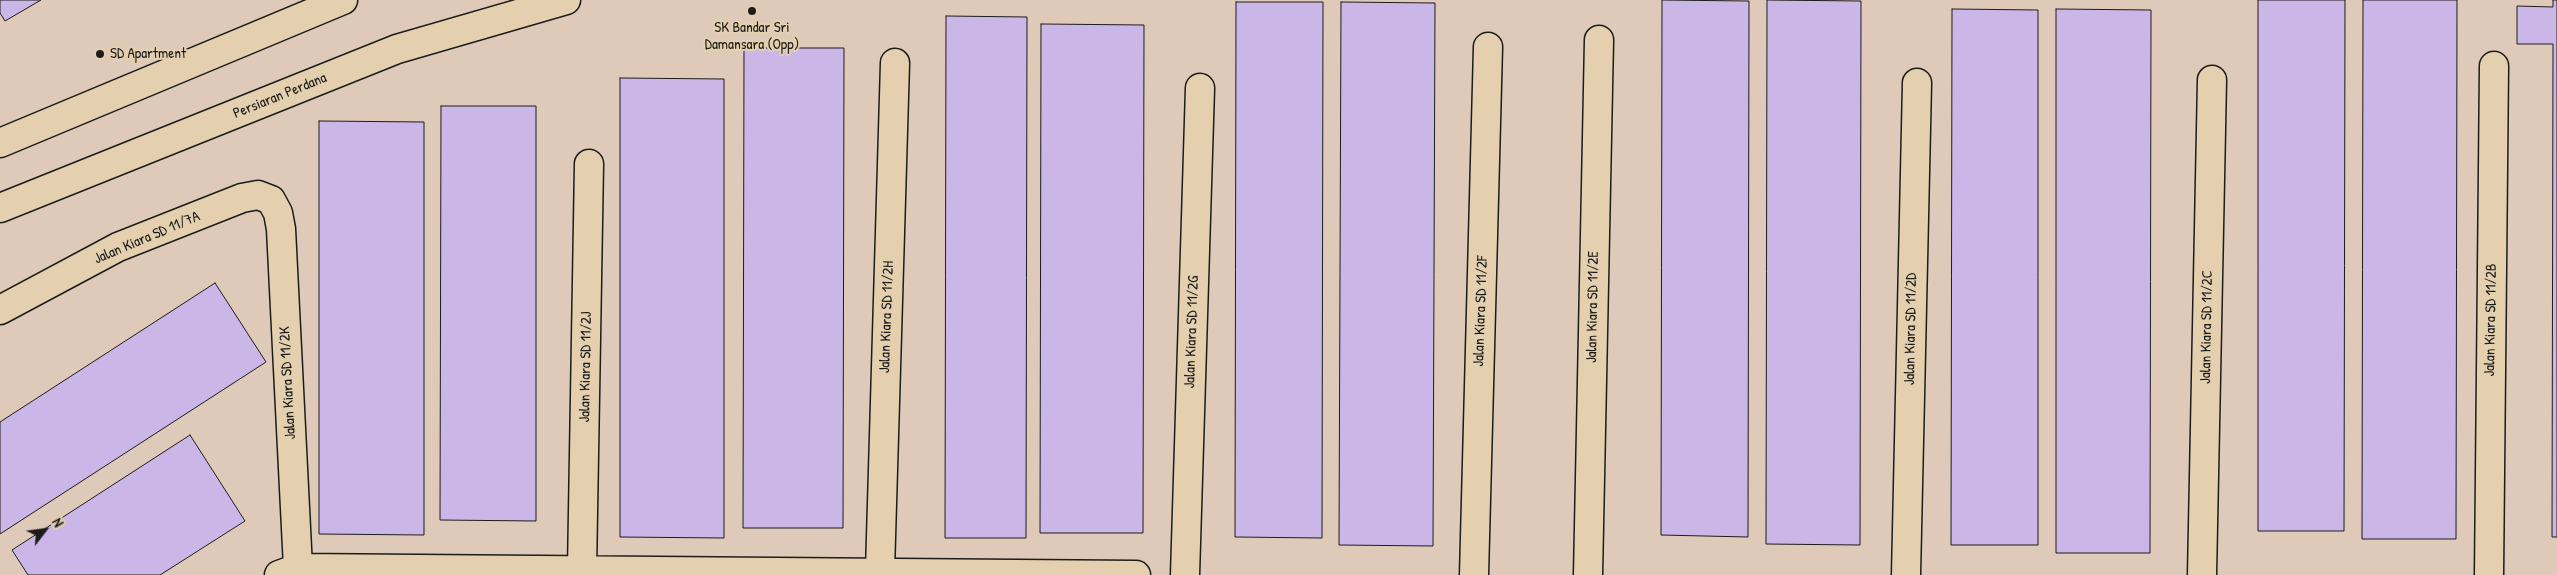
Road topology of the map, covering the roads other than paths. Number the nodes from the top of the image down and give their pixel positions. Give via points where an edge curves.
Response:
1 (343, 0) edge
2 (566, 0) edge
3 (1599, 40) dead end
4 (1488, 47) dead end
5 (895, 63) dead end
6 (2494, 66) dead end
7 (2212, 80) dead end
8 (1917, 84) dead end
9 (1200, 88) dead end
10 (0, 143) edge
11 (589, 164) dead end
12 (271, 200) joint
13 (0, 208) edge
14 (0, 310) edge
15 (582, 570) junction
16 (288, 571) edge
17 (880, 571) junction
18 (1013, 574) edge
19 (1136, 575) edge
20 (1185, 575) edge
21 (1474, 575) edge
22 (1588, 575) edge
23 (1906, 575) edge
24 (2202, 575) edge
25 (2489, 575) edge

1 - 10 street
2 - 13 street, Persiaran Perdana via 397,49
3 - 22 street, Jalan Kiara SD 11/2E
4 - 21 street, Jalan Kiara SD 11/2F
5 - 17 street, Jalan Kiara SD 11/2H
6 - 25 street, Jalan Kiara SD 11/2B
7 - 24 street, Jalan Kiara SD 11/2C
8 - 23 street, Jalan Kiara SD 11/2D
9 - 20 street, Jalan Kiara SD 11/2G
11 - 15 street, Jalan Kiara SD 11/2J
12 - 14 street, Jalan Kiara SD 11/7A via 258,195 242,198 118,247
12 - 16 street, Jalan Kiara SD 11/2K via 278,214 280,229
15 - 16 street
15 - 17 street
17 - 18 street
18 - 19 street

